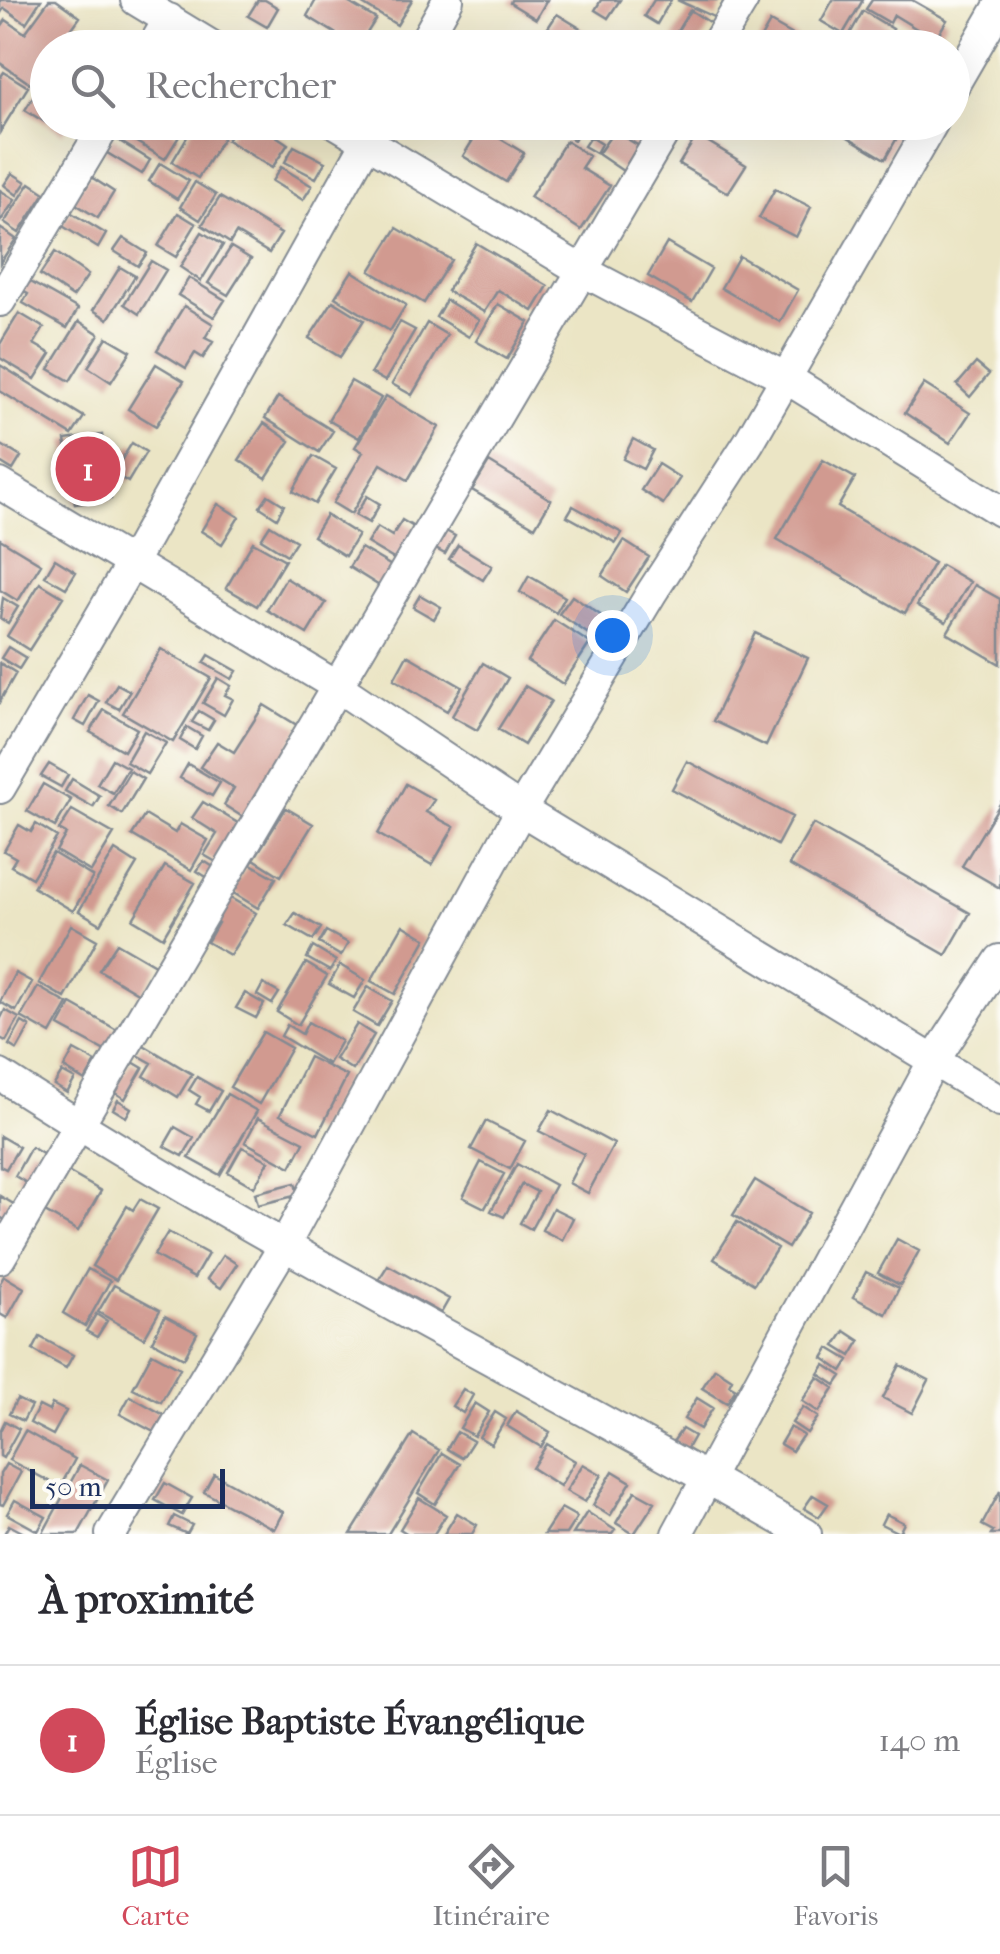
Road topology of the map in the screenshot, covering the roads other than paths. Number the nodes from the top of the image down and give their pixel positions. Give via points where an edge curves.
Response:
1 (136, 0) edge
2 (448, 0) edge
3 (743, 0) edge
4 (1000, 5) edge
5 (169, 19) junction
6 (163, 30) edge
7 (186, 30) edge
8 (431, 30) edge
9 (725, 30) edge
10 (970, 57) edge
11 (96, 140) edge
12 (368, 140) edge
13 (383, 140) edge
14 (659, 140) edge
15 (923, 140) edge
16 (582, 270) junction
17 (0, 301) edge
18 (786, 378) junction
19 (0, 484) edge
20 (1000, 511) edge
21 (131, 564) junction
22 (338, 687) junction
23 (0, 788) edge
24 (521, 810) junction
25 (1000, 960) edge
26 (933, 1062) junction
27 (0, 1075) edge
28 (1000, 1102) edge
29 (79, 1126) junction
30 (284, 1246) junction
31 (0, 1258) edge
32 (709, 1478) junction
33 (111, 1534) edge
34 (676, 1534) edge
35 (806, 1534) edge

1 - 5 street
2 - 8 street
3 - 9 street
4 - 10 street
5 - 6 street
5 - 7 street
11 - 17 street
12 - 21 street
13 - 16 street
14 - 16 street
15 - 18 street
16 - 18 street
16 - 22 street
18 - 20 street
18 - 24 street
19 - 21 street
21 - 22 street
21 - 23 street
22 - 24 street
22 - 29 street
24 - 26 street
24 - 30 street
25 - 26 street
26 - 28 street
26 - 32 street
27 - 29 street
29 - 30 street
29 - 31 street
30 - 32 street
30 - 33 street
32 - 34 street
32 - 35 street

